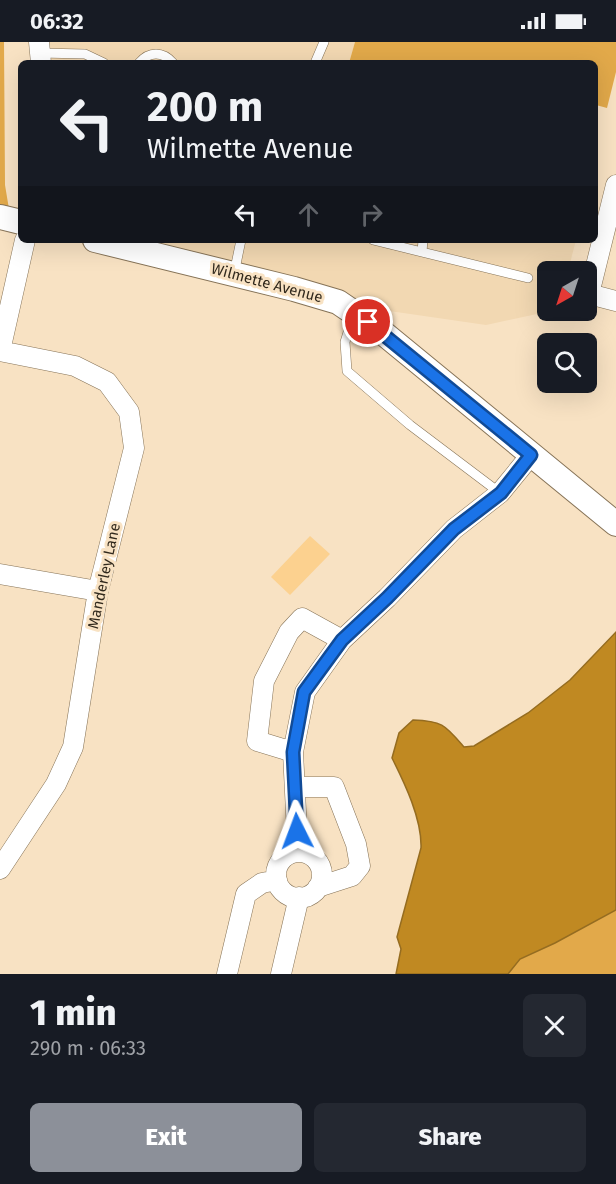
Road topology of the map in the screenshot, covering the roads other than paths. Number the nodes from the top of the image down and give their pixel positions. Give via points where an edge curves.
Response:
1 (324, 42) edge
2 (40, 53) edge
3 (98, 60) edge
4 (142, 60) edge
5 (170, 60) edge
6 (316, 60) edge
7 (616, 185) edge
8 (0, 217) edge
9 (18, 221) edge
10 (24, 243) edge
11 (107, 243) edge
12 (240, 243) edge
13 (385, 243) edge
14 (423, 243) edge
15 (422, 252) junction
16 (234, 274) junction
17 (528, 278) dead end
18 (616, 301) edge
19 (354, 313) junction
20 (0, 351) edge
21 (531, 455) junction
22 (501, 493) junction
23 (613, 515) edge
24 (0, 573) edge
25 (98, 591) junction
26 (342, 640) junction
27 (293, 752) junction
28 (295, 787) junction
29 (298, 852) junction
30 (0, 869) edge
31 (277, 880) junction
32 (318, 887) junction
33 (299, 897) junction
34 (227, 974) edge
35 (281, 974) edge

1 - 6 lane
2 - 3 lane via 86,54
4 - 5 lane via 157,53
7 - 18 street via 589,294
8 - 9 street
10 - 20 street
11 - 16 street, Wilmette Avenue
12 - 16 lane
13 - 15 lane
14 - 15 lane
15 - 17 lane
16 - 19 street, Wilmette Avenue via 338,302
19 - 21 street, Wilmette Avenue
19 - 22 lane via 345,342 347,371 410,425
20 - 25 street, Manderley Lane via 75,366 107,382 129,412 134,448
21 - 22 street
21 - 23 street, Wilmette Avenue
22 - 26 street via 454,529
24 - 25 street
25 - 30 street, Manderley Lane via 73,747 56,784
26 - 27 street via 304,692
26 - 27 street via 302,618 289,632 264,681 257,741
27 - 28 street
28 - 29 street
28 - 32 street via 334,787 356,844 360,866 352,876
29 - 31 street via 282,860
29 - 32 street via 310,855 320,866
31 - 33 street via 285,893
31 - 34 street via 262,883 246,894
32 - 33 street
33 - 35 street

